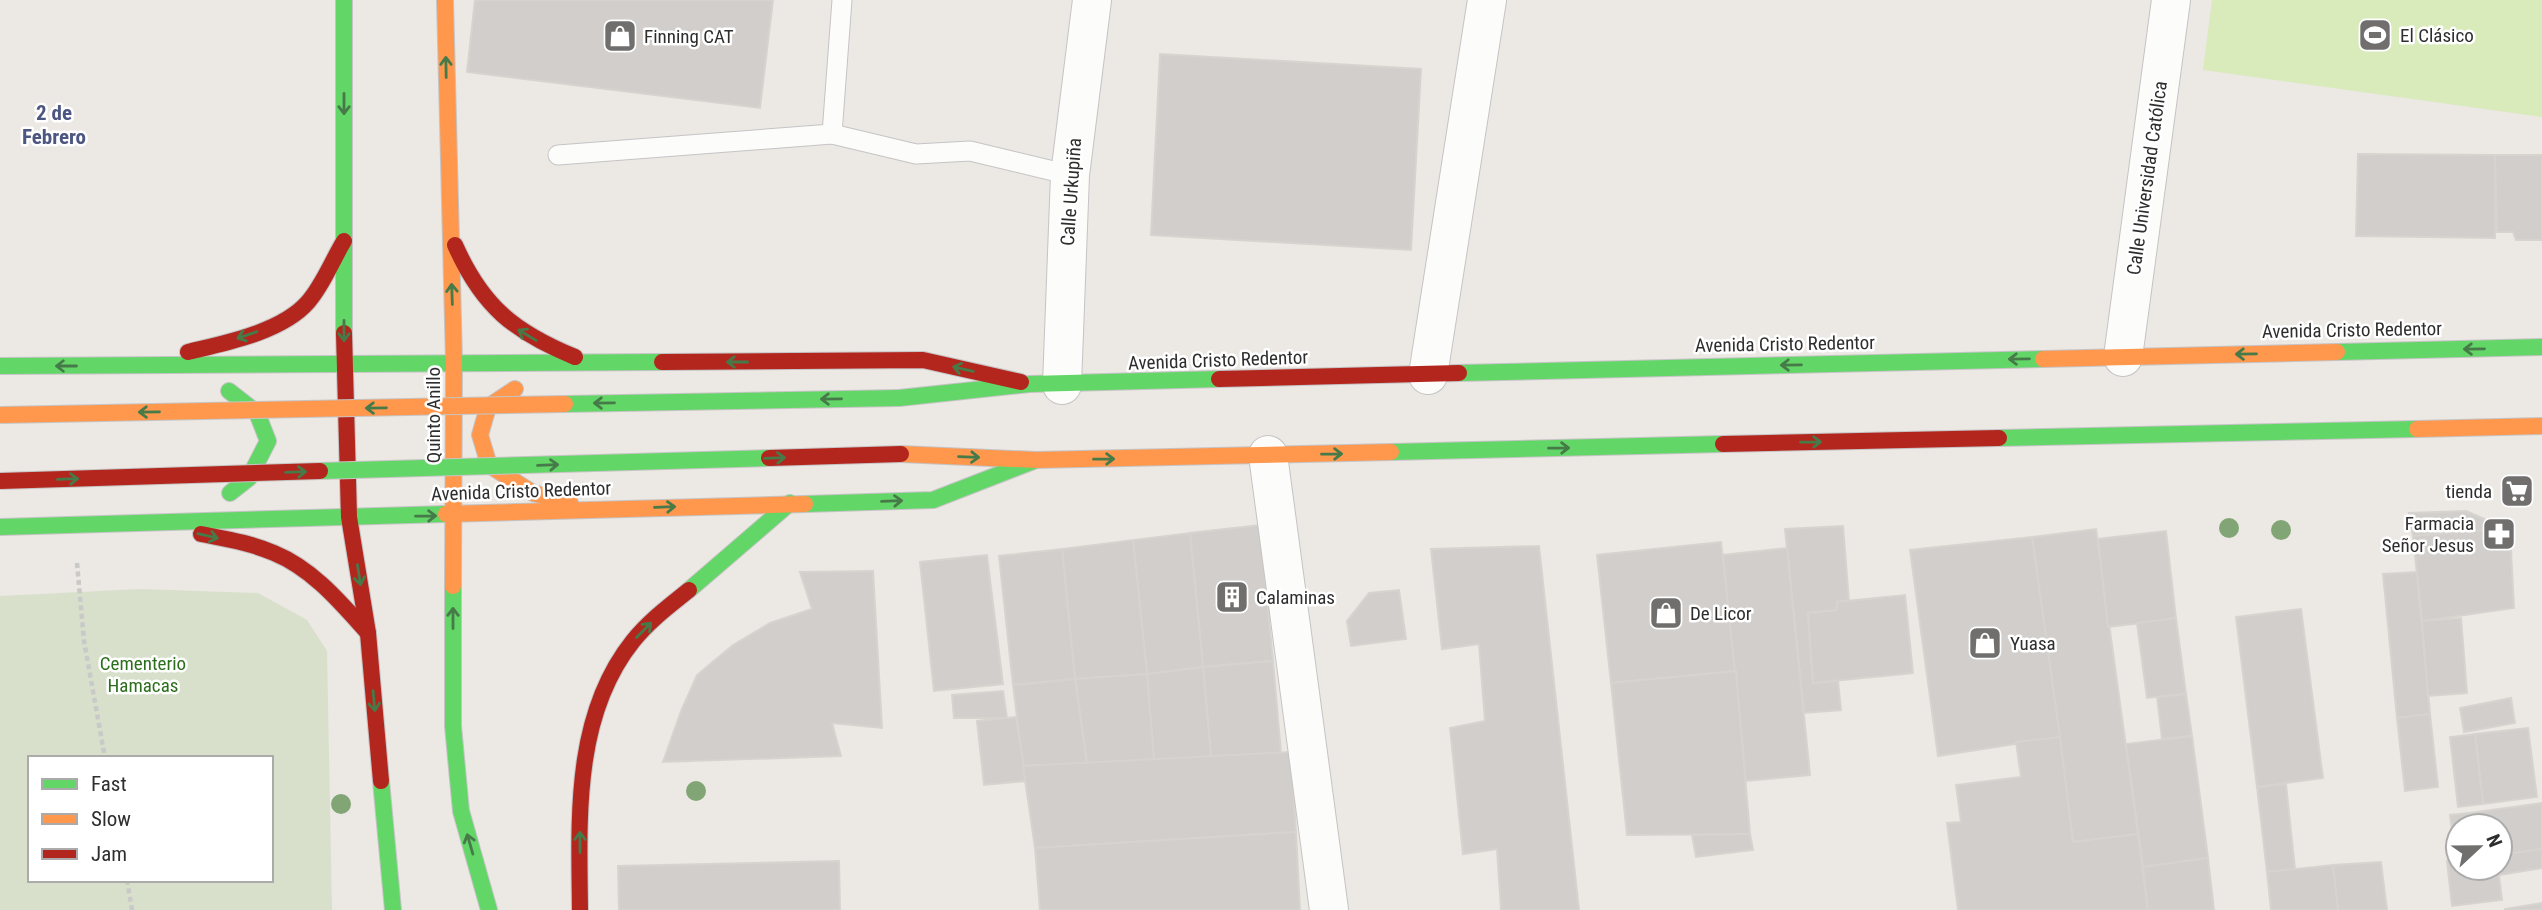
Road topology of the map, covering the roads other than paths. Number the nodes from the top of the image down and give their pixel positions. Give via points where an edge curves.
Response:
1 (344, 0) edge
2 (445, 0) edge
3 (842, 0) edge
4 (1092, 0) edge
5 (1487, 0) edge
6 (2171, 0) edge
7 (832, 134) junction
8 (558, 156) dead end
9 (1070, 174) junction
10 (450, 232) junction
11 (345, 240) junction
12 (2542, 347) edge
13 (2123, 356) junction
14 (454, 362) junction
15 (590, 363) junction
16 (344, 364) junction
17 (132, 365) junction
18 (0, 366) edge
19 (1428, 374) junction
20 (1046, 385) junction
21 (0, 415) edge
22 (2542, 430) edge
23 (1268, 455) junction
24 (1036, 460) junction
25 (0, 481) edge
26 (790, 503) junction
27 (596, 510) junction
28 (453, 515) junction
29 (349, 517) junction
30 (141, 521) junction
31 (0, 527) edge
32 (368, 633) junction
33 (393, 910) edge
34 (489, 910) edge
35 (580, 910) edge
36 (1329, 910) edge

1 -> 11 main road
10 -> 2 main road, Quinto Anillo
3 - 7 lane
4 - 9 street, Calle Urkupiña
5 - 19 street
6 - 13 street, Calle Universidad Católica
7 - 8 lane
7 - 9 lane via 916,154 970,151
9 - 20 street, Calle Urkupiña
14 -> 10 main road, Quinto Anillo
15 -> 10 main road via 522,333 487,304 466,273
11 -> 16 main road
11 -> 17 main road via 306,304 289,317 213,346
12 -> 13 main road, Avenida Cristo Redentor
13 -> 19 main road, Avenida Cristo Redentor
14 - 15 main road, Avenida Cristo Redentor
14 - 16 main road, Avenida Cristo Redentor
14 - 28 main road, Quinto Anillo
20 -> 15 main road, Avenida Cristo Redentor via 923,360
15 - 27 main road via 533,379 488,407 480,435 489,465 533,493
16 - 17 main road, Avenida Cristo Redentor
16 - 29 main road
17 -> 18 main road, Avenida Cristo Redentor
17 - 30 main road via 232,393 257,413 268,441 260,465 237,490
19 - 20 main road, Avenida Cristo Redentor
20 -> 21 main road, Avenida Cristo Redentor, bridge via 899,398
23 -> 22 main road, Avenida Cristo Redentor
24 -> 23 main road, Avenida Cristo Redentor
23 - 36 street
25 -> 24 main road, Avenida Cristo Redentor, bridge via 901,454
26 -> 24 main road, Avenida Cristo Redentor via 933,500
27 -> 26 main road, Avenida Cristo Redentor
35 -> 26 main road via 579,834 587,747 606,683 631,643 660,614
27 - 28 main road, Avenida Cristo Redentor
29 -> 28 main road, Avenida Cristo Redentor
34 -> 28 main road, Quinto Anillo via 461,811 453,726
29 - 30 main road, Avenida Cristo Redentor
29 -> 32 main road
30 - 31 main road, Avenida Cristo Redentor
30 -> 32 main road via 251,546 295,562
32 -> 33 main road

